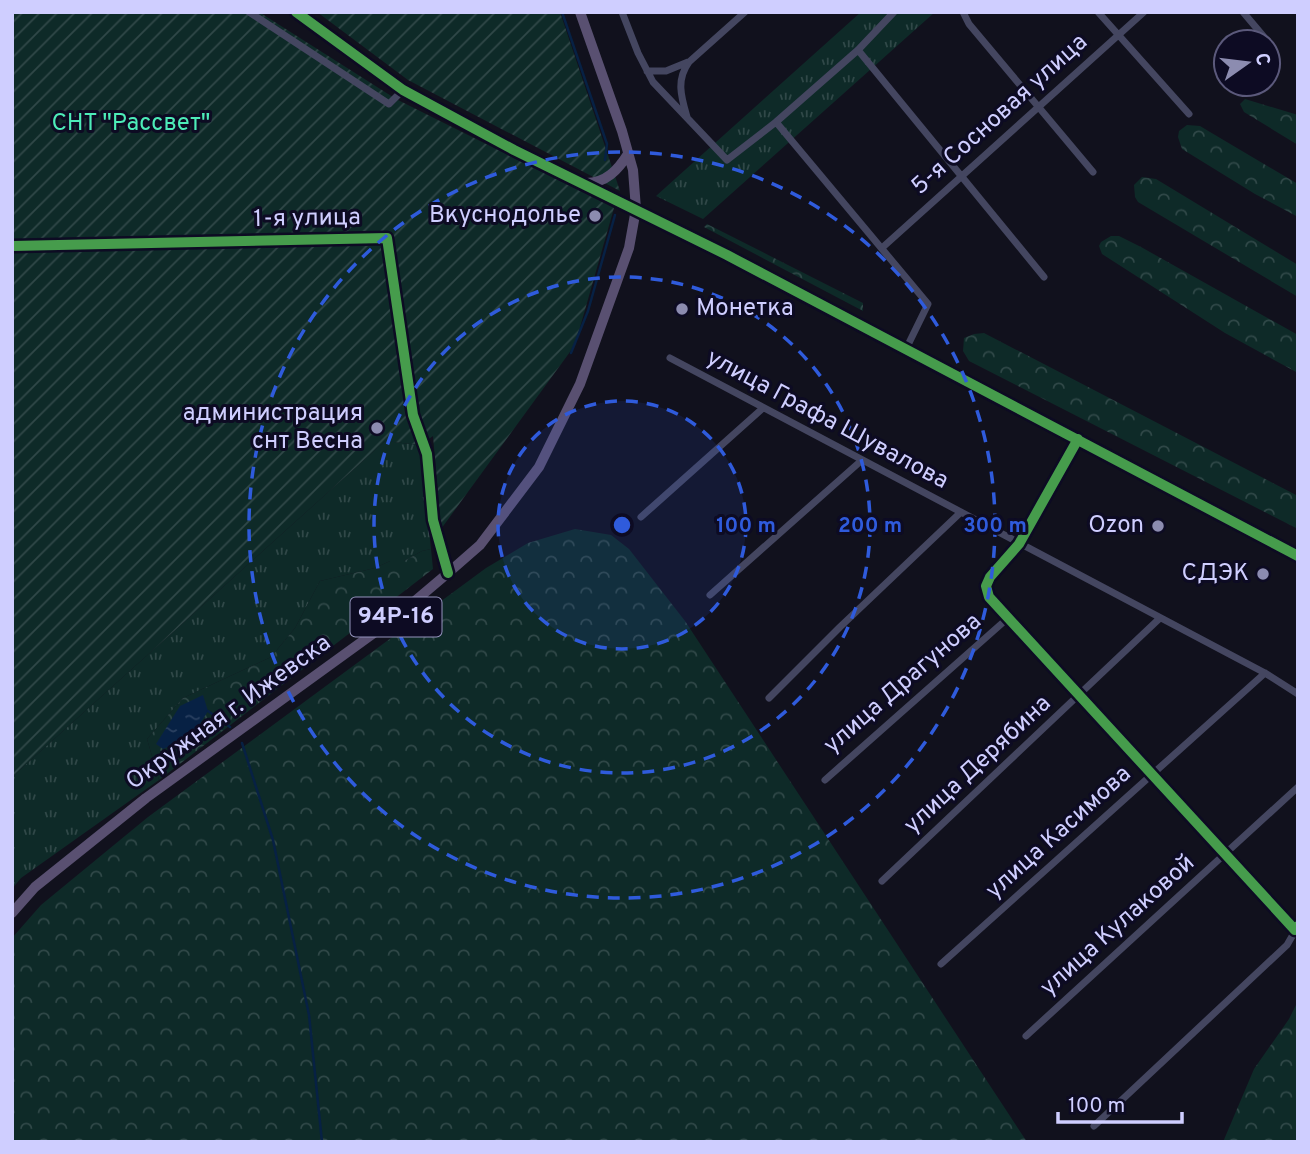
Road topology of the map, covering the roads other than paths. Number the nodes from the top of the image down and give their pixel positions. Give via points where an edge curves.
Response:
1 (249, 12) edge
2 (296, 12) edge
3 (580, 12) edge
4 (622, 12) edge
5 (745, 12) edge
6 (894, 12) edge
7 (963, 12) edge
8 (1098, 12) edge
9 (1144, 12) edge
10 (1243, 12) edge
11 (1256, 28) edge
12 (1117, 36) junction
13 (858, 50) junction
14 (689, 62) junction
15 (647, 71) junction
16 (403, 90) junction
17 (1040, 106) junction
18 (1189, 114) dead end
19 (688, 120) junction
20 (776, 122) junction
21 (628, 154) junction
22 (1093, 172) dead end
23 (961, 177) junction
24 (586, 183) junction
25 (636, 209) junction
26 (12, 246) edge
27 (883, 247) junction
28 (1044, 277) dead end
29 (905, 349) junction
30 (670, 358) dead end
31 (763, 408) junction
32 (1078, 439) junction
33 (862, 460) junction
34 (960, 513) junction
35 (641, 517) dead end
36 (1019, 544) junction
37 (1298, 555) edge
38 (448, 573) junction
39 (710, 595) dead end
40 (1008, 618) junction
41 (1160, 618) junction
42 (1265, 673) junction
43 (1298, 694) edge
44 (1079, 696) junction
45 (769, 698) dead end
46 (1152, 776) junction
47 (825, 780) dead end
48 (1298, 787) edge
49 (1224, 855) junction
50 (882, 881) dead end
51 (12, 913) edge
52 (1297, 928) edge
53 (940, 964) dead end
54 (1026, 1037) dead end
55 (1094, 1126) dead end

1 - 16 street via 389,104
2 - 16 street
3 - 21 main road, Окружная г. Ижевска / 94Р-16
4 - 15 street
5 - 14 street
6 - 13 street
7 - 17 street
8 - 12 street
9 - 12 street, 5-я Сосновая улица
10 - 11 street
12 - 17 street, 5-я Сосновая улица
12 - 18 street
13 - 20 street
13 - 23 street
14 - 15 street via 666,71
14 - 19 street via 680,80
15 - 19 street
16 - 24 street
17 - 22 street
17 - 23 street, 5-я Сосновая улица
19 - 20 street via 726,160
20 - 27 street
21 - 24 main road via 608,177
21 - 25 main road, Окружная г. Ижевска / 94Р-16
23 - 27 street, 5-я Сосновая улица
23 - 28 street
24 - 25 street
25 - 29 street
25 - 38 main road, Окружная г. Ижевска / 94Р-16 via 629,248 580,384 539,467 480,545
26 - 38 street, 1-я улица via 387,239 413,415 428,454 433,520
27 - 29 street via 928,304
29 - 32 street
30 - 31 street, улица Графа Шувалова
31 - 33 street, улица Графа Шувалова
31 - 35 street
32 - 36 street
32 - 37 street
33 - 34 street, улица Графа Шувалова
33 - 39 street
34 - 36 street, улица Графа Шувалова
34 - 45 street
36 - 40 street via 986,586 989,597
36 - 41 street, улица Графа Шувалова
38 - 51 main road, Окружная г. Ижевска / 94Р-16 via 396,617 146,798 35,887
40 - 44 street
40 - 47 street, улица Драгунова
41 - 42 street, улица Графа Шувалова
41 - 44 street, улица Дерябина
42 - 43 street, улица Графа Шувалова
42 - 46 street, улица Касимова
44 - 46 street
44 - 50 street, улица Дерябина
46 - 49 street
46 - 53 street, улица Касимова
48 - 49 street, улица Кулаковой
49 - 52 street
49 - 54 street, улица Кулаковой
52 - 55 street via 1287,945

